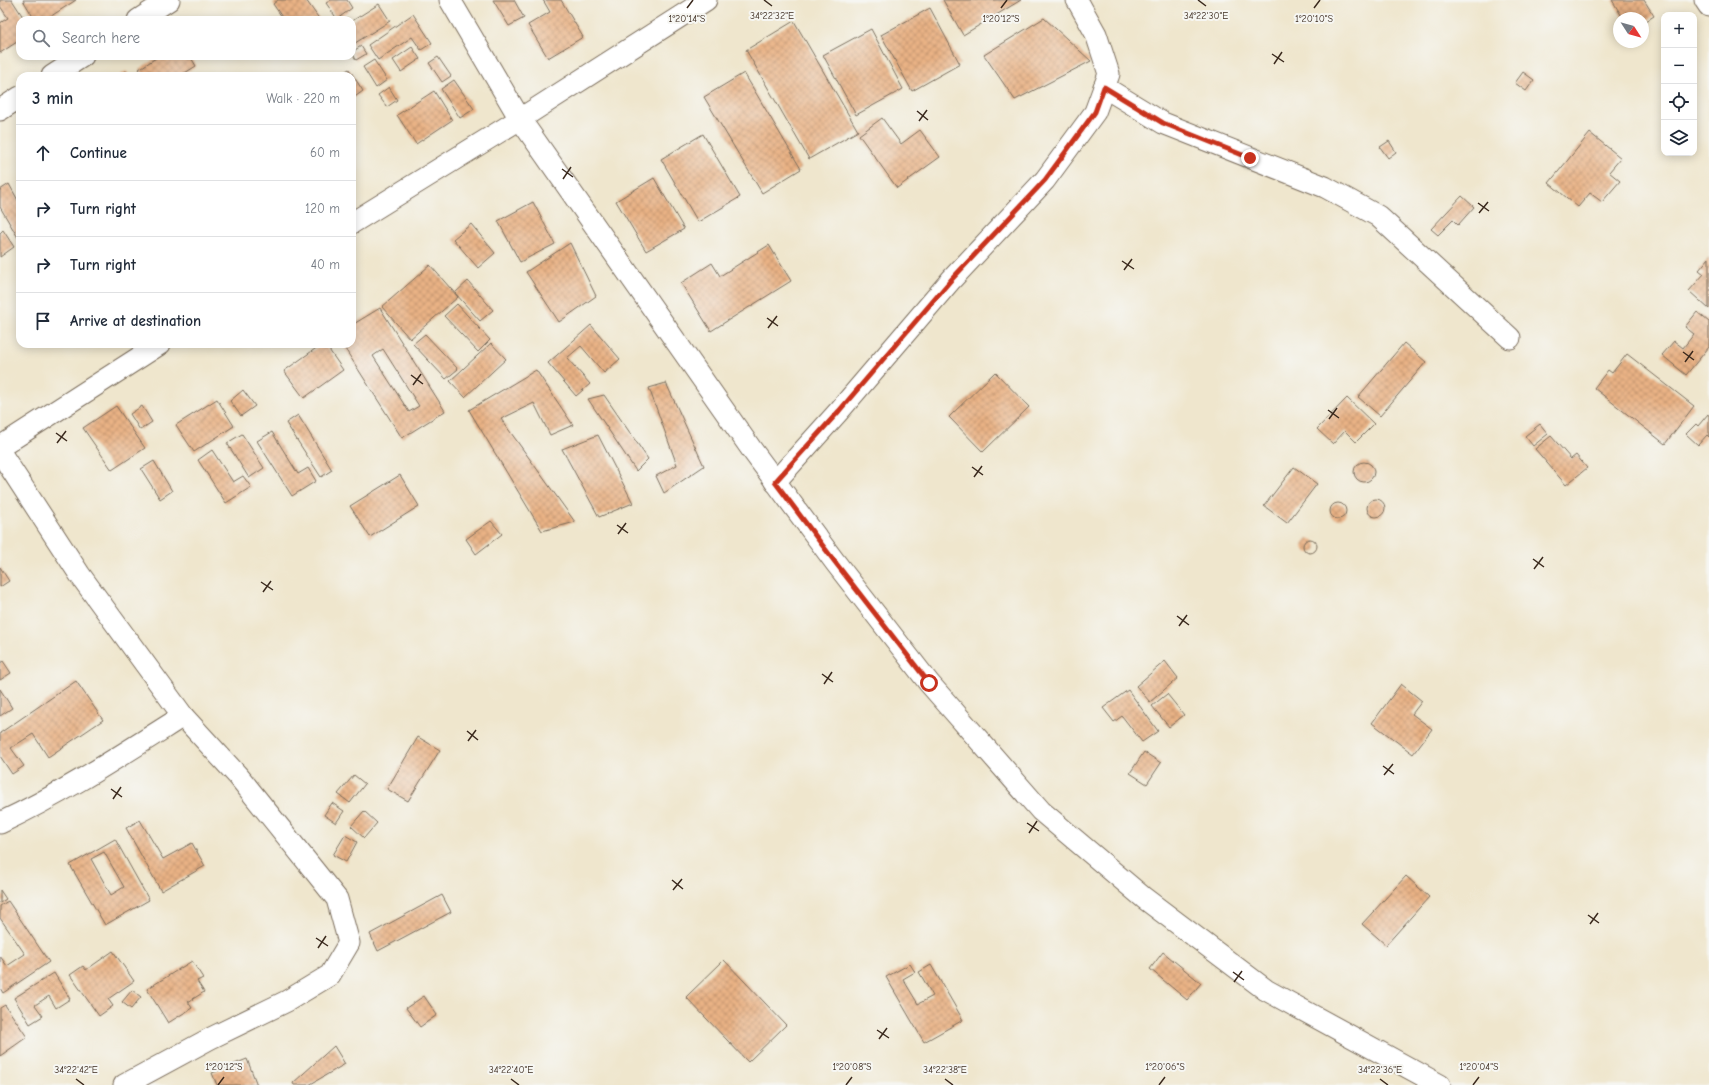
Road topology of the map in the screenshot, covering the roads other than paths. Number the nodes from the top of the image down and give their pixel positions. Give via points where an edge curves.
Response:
1 (169, 0) edge
2 (450, 0) edge
3 (706, 0) edge
4 (1077, 0) edge
5 (1705, 0) edge
6 (1709, 6) edge
7 (144, 16) edge
8 (77, 60) edge
9 (58, 72) edge
10 (1104, 87) junction
11 (16, 100) edge
12 (0, 110) edge
13 (520, 119) junction
14 (356, 221) edge
15 (1510, 338) dead end
16 (154, 348) edge
17 (0, 447) edge
18 (0, 452) edge
19 (775, 482) junction
20 (183, 716) junction
21 (0, 823) edge
22 (124, 1085) edge
23 (1440, 1085) edge

1 - 7 street
2 - 13 street
3 - 13 street
4 - 10 street via 1096,34 1109,74
5 - 6 street
8 - 9 street
10 - 15 street via 1163,123 1325,187 1378,216
10 - 19 street via 1095,112 1045,180 951,280
11 - 12 street
13 - 14 street
13 - 19 street
16 - 17 street
18 - 20 street via 80,575
19 - 23 street via 929,683 1041,811 1144,898 1266,990
20 - 21 street via 97,771 36,806
20 - 22 street via 239,778 337,899 349,943 330,975 287,1002 211,1038

